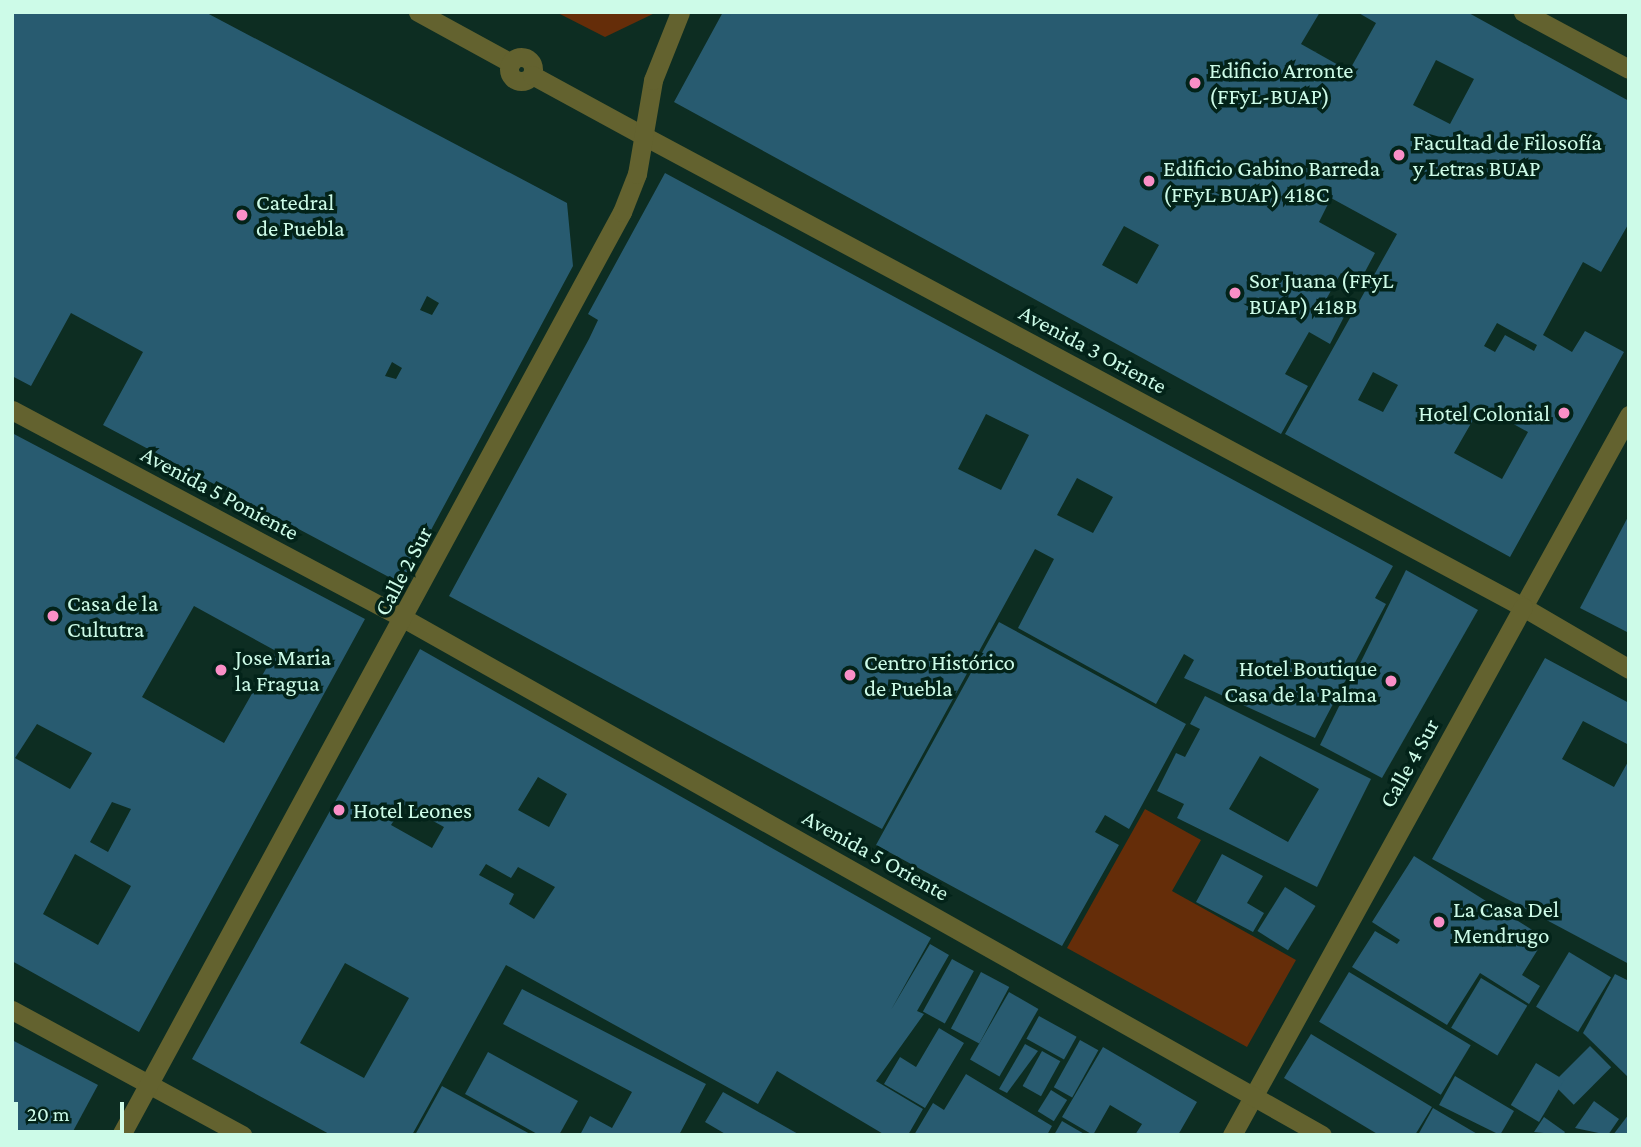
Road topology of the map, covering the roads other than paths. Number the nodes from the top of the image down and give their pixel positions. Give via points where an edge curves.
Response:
1 (418, 12) edge
2 (680, 12) edge
3 (1523, 12) edge
4 (1629, 69) edge
5 (644, 136) junction
6 (12, 410) edge
7 (1629, 415) edge
8 (1523, 607) junction
9 (405, 620) junction
10 (1629, 669) edge
11 (12, 1010) edge
12 (149, 1084) junction
13 (1254, 1095) junction
14 (121, 1135) edge
15 (242, 1135) edge
16 (1232, 1135) edge
17 (1322, 1135) edge

1 - 5 street, Avenida 3 Oriente via 511,63 528,60 532,75
2 - 5 street, Calle 2 Sur via 653,80
3 - 4 street
5 - 8 street, Avenida 3 Oriente
5 - 9 street, Calle 2 Sur via 622,212
6 - 9 street, Avenida 5 Poniente
7 - 8 street, Calle 4 Sur
8 - 10 street, Avenida 3 Oriente
8 - 13 street, Calle 4 Sur
9 - 12 street, Calle 2 Sur
9 - 13 street, Avenida 5 Oriente
11 - 12 street
12 - 14 street, Calle 2 Sur
12 - 15 street
13 - 16 street, Calle 4 Sur
13 - 17 street, Avenida 5 Oriente

